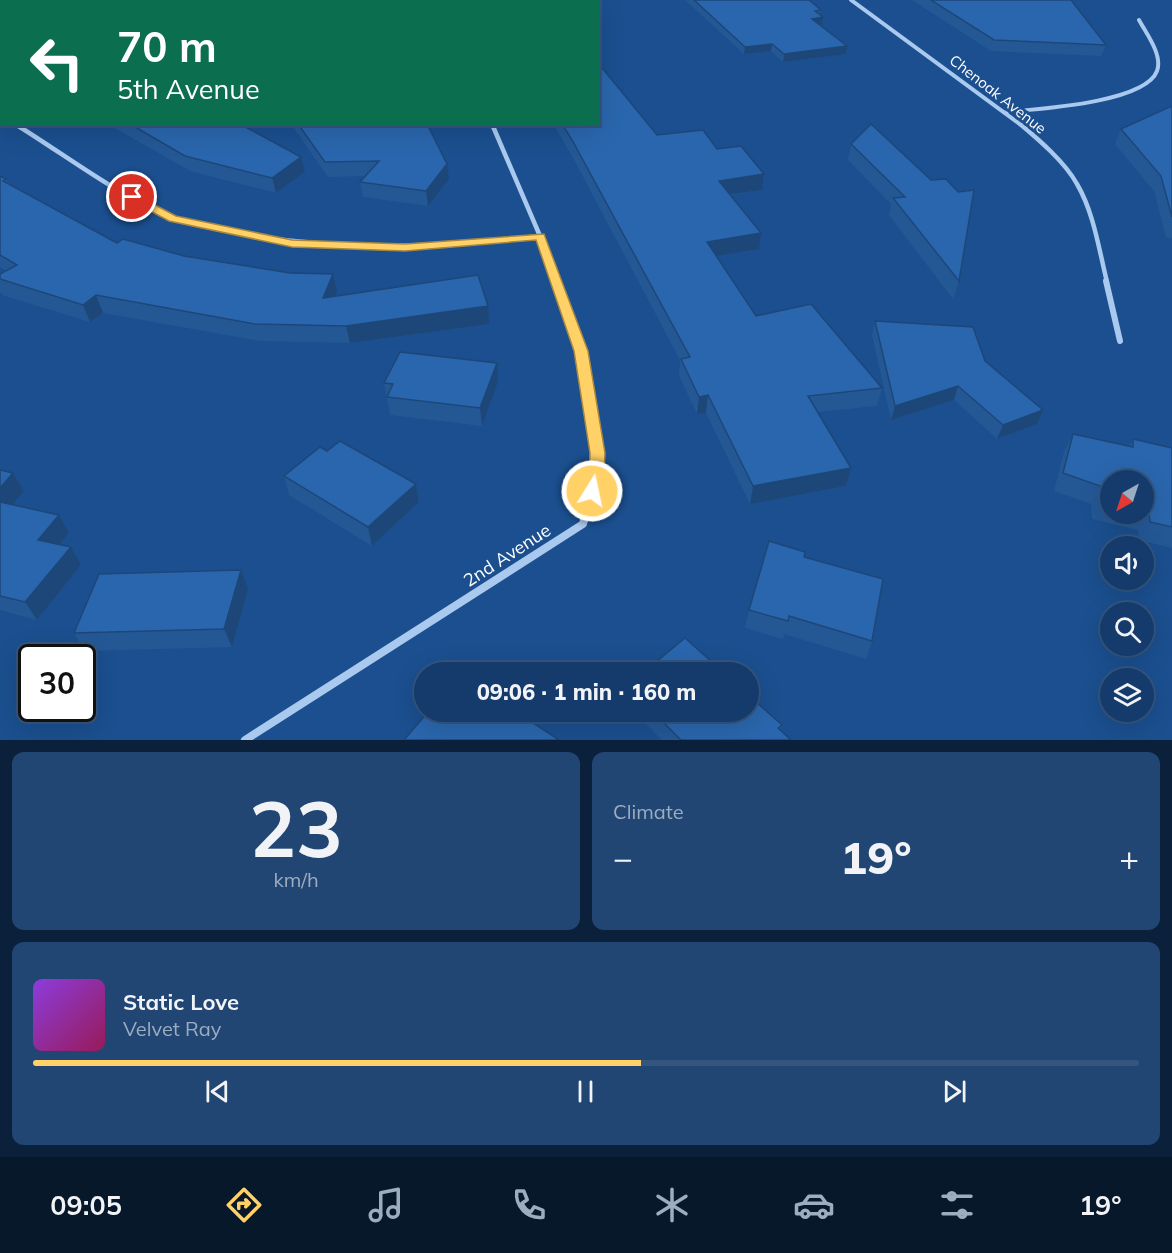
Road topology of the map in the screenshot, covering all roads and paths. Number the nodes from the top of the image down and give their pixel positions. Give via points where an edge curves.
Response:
1 (851, 0) edge
2 (1139, 20) dead end
3 (1006, 112) junction
4 (18, 126) edge
5 (493, 126) edge
6 (540, 236) junction
7 (1120, 341) dead end
8 (244, 740) edge

1 - 3 street, Chenoak Avenue
2 - 3 street via 1157,57 1152,80 1136,91 1110,98
3 - 7 street, Chenoak Avenue via 1042,143 1077,183 1093,223
4 - 6 street via 112,186 173,218 252,237 292,243 405,247
5 - 6 street, 2nd Avenue
6 - 8 street, 2nd Avenue via 581,351 597,453 596,474 583,524

